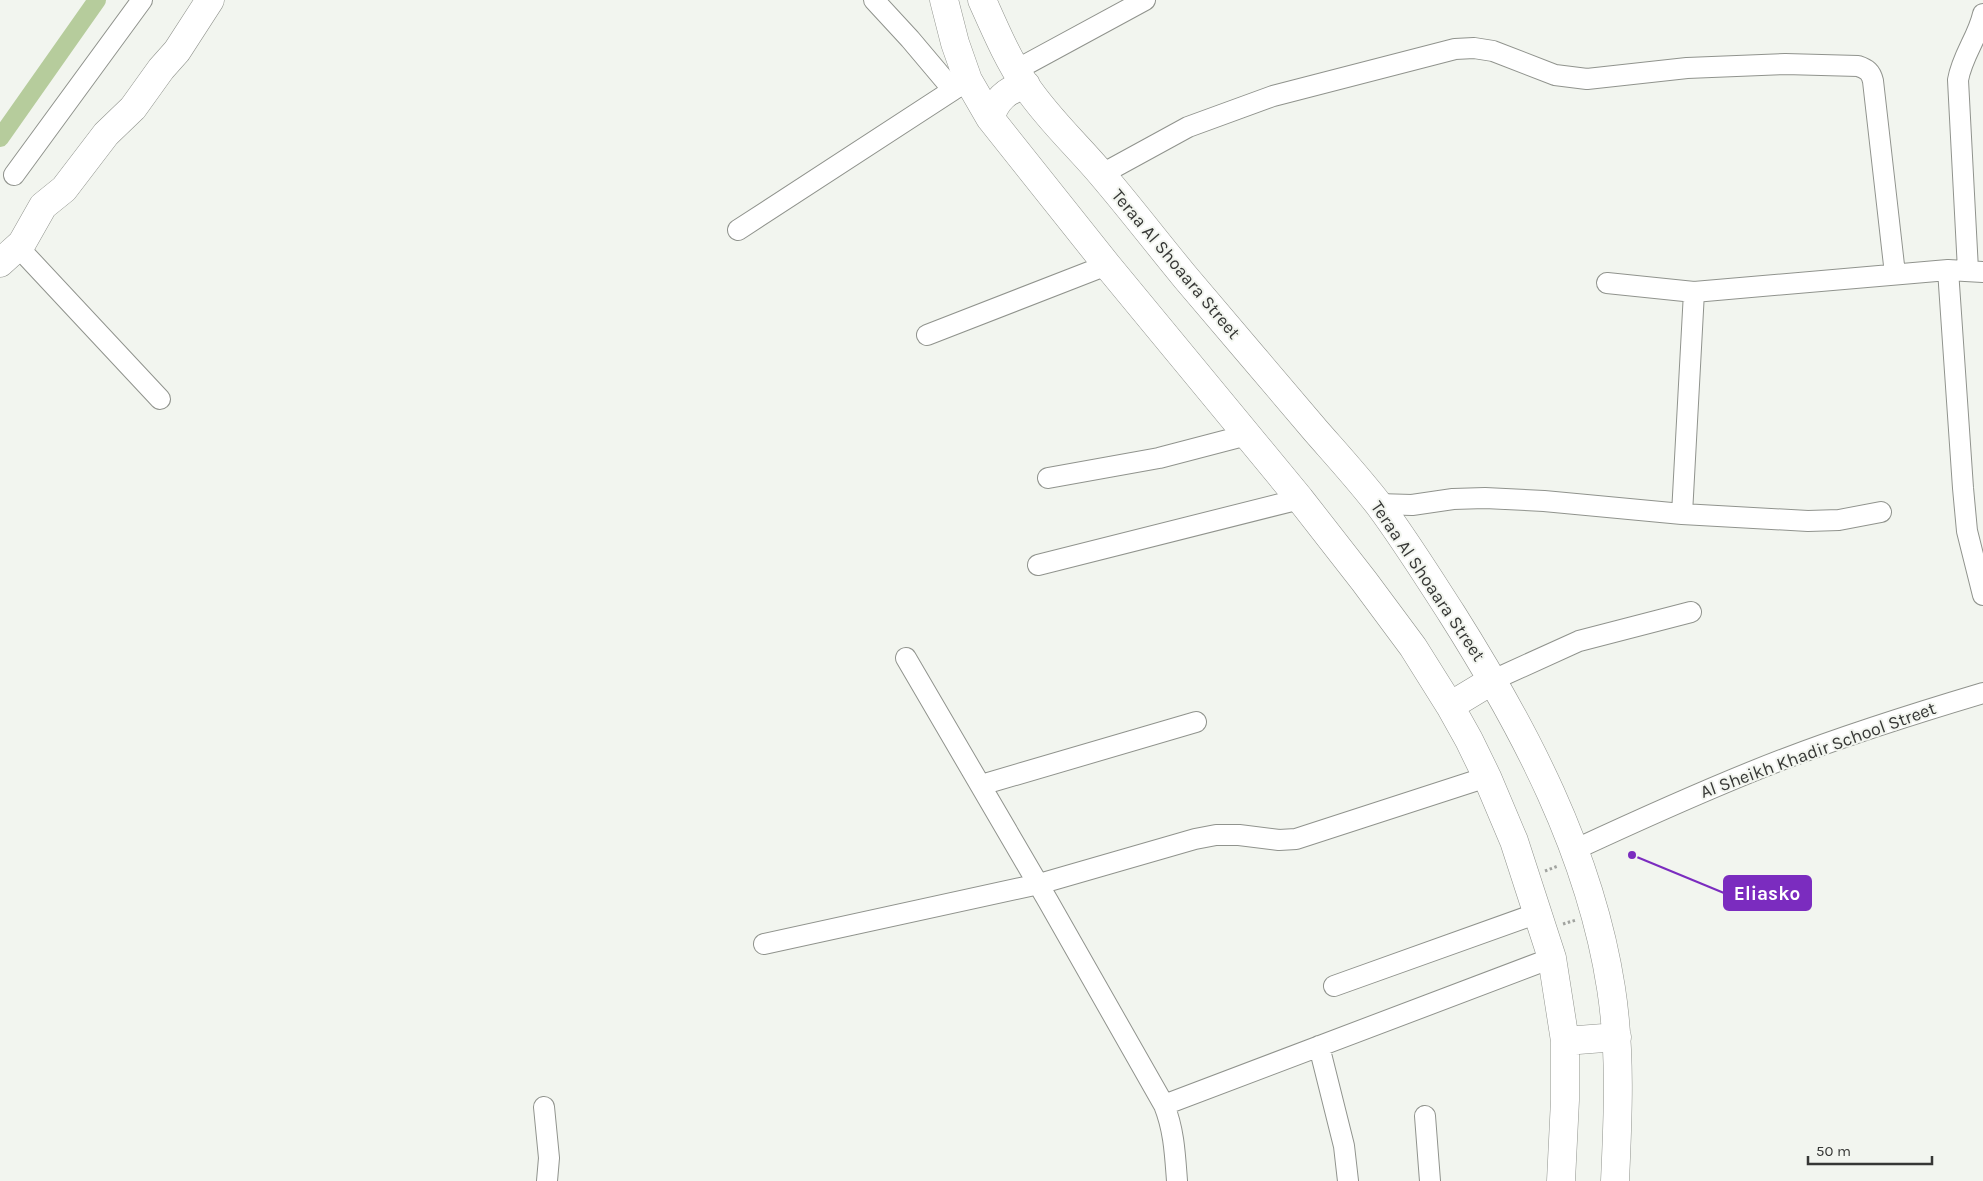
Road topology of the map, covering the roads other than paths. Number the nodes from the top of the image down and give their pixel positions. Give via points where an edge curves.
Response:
1 (142, 0) edge
2 (210, 0) edge
3 (874, 0) edge
4 (944, 0) edge
5 (982, 0) edge
6 (1145, 0) edge
7 (1983, 14) edge
8 (996, 29) junction
9 (955, 43) junction
10 (1021, 77) junction
11 (961, 85) junction
12 (990, 118) junction
13 (1102, 174) junction
14 (14, 175) dead end
15 (738, 230) dead end
16 (9, 255) edge
17 (1107, 265) junction
18 (1948, 270) junction
19 (1976, 271) edge
20 (1895, 274) junction
21 (1607, 283) dead end
22 (1694, 292) junction
23 (927, 335) dead end
24 (160, 399) dead end
25 (1247, 435) junction
26 (1048, 478) dead end
27 (1300, 499) junction
28 (1378, 504) junction
29 (1881, 512) dead end
30 (1682, 514) junction
31 (1038, 565) dead end
32 (1983, 595) edge
33 (1690, 612) dead end
34 (906, 658) dead end
35 (1493, 680) junction
36 (1983, 693) edge
37 (1450, 706) junction
38 (1196, 722) dead end
39 (1487, 777) junction
40 (981, 785) junction
41 (1576, 854) junction
42 (1038, 884) junction
43 (1541, 922) junction
44 (764, 944) dead end
45 (1552, 958) junction
46 (1334, 986) dead end
47 (1617, 1036) junction
48 (1565, 1041) junction
49 (1319, 1046) junction
50 (1164, 1105) junction
51 (544, 1107) dead end
52 (1425, 1116) dead end
53 (547, 1181) edge
54 (1176, 1181) edge
55 (1348, 1181) edge
56 (1430, 1181) edge
57 (1561, 1181) edge
58 (1615, 1181) edge

1 - 14 street
2 - 16 main road via 177,51 133,108 106,134 64,189 43,206
3 - 11 street via 910,39
4 - 9 main road
5 - 8 main road, Teraa Al Shoaara Street
6 - 10 street
7 - 19 street via 1958,80
8 - 9 main road via 981,42
8 - 10 main road, Teraa Al Shoaara Street
9 - 11 main road
10 - 12 main road via 1017,87 997,102
10 - 13 main road, Teraa Al Shoaara Street via 1049,115
11 - 12 main road
11 - 15 street
12 - 17 main road
13 - 20 street via 1188,127 1265,99 1455,48 1493,51 1555,75 1587,79 1687,68 1785,64 1858,66 1867,69 1873,81
13 - 28 main road, Teraa Al Shoaara Street
16 - 24 street
17 - 23 street
17 - 25 main road
18 - 19 street
18 - 20 street
18 - 32 street via 1964,496 1968,531
20 - 22 street
21 - 22 street
22 - 30 street
25 - 26 street via 1159,458
25 - 27 main road
27 - 31 street
27 - 37 main road via 1407,640
28 - 30 street via 1412,505 1453,498 1484,498
28 - 35 main road, Teraa Al Shoaara Street
29 - 30 street via 1839,520 1808,521
33 - 35 street via 1579,641
34 - 40 street
35 - 37 main road
35 - 41 main road, Teraa Al Shoaara Street via 1534,758
36 - 41 street, Al Sheikh Khadir School Street via 1786,758 1704,791
37 - 39 main road
38 - 40 street
39 - 42 street via 1296,839 1239,834 1216,836
39 - 43 main road
40 - 42 street
41 - 47 main road, Teraa Al Shoaara Street via 1595,914 1611,986
42 - 44 street
42 - 50 street
43 - 45 main road
43 - 46 street
45 - 48 main road
45 - 49 street
47 - 48 main road
47 - 58 main road, Teraa Al Shoaara Street via 1619,1101
48 - 57 main road
49 - 50 street
49 - 55 street via 1344,1146
50 - 54 street via 1174,1139
51 - 53 street via 549,1158
52 - 56 street

